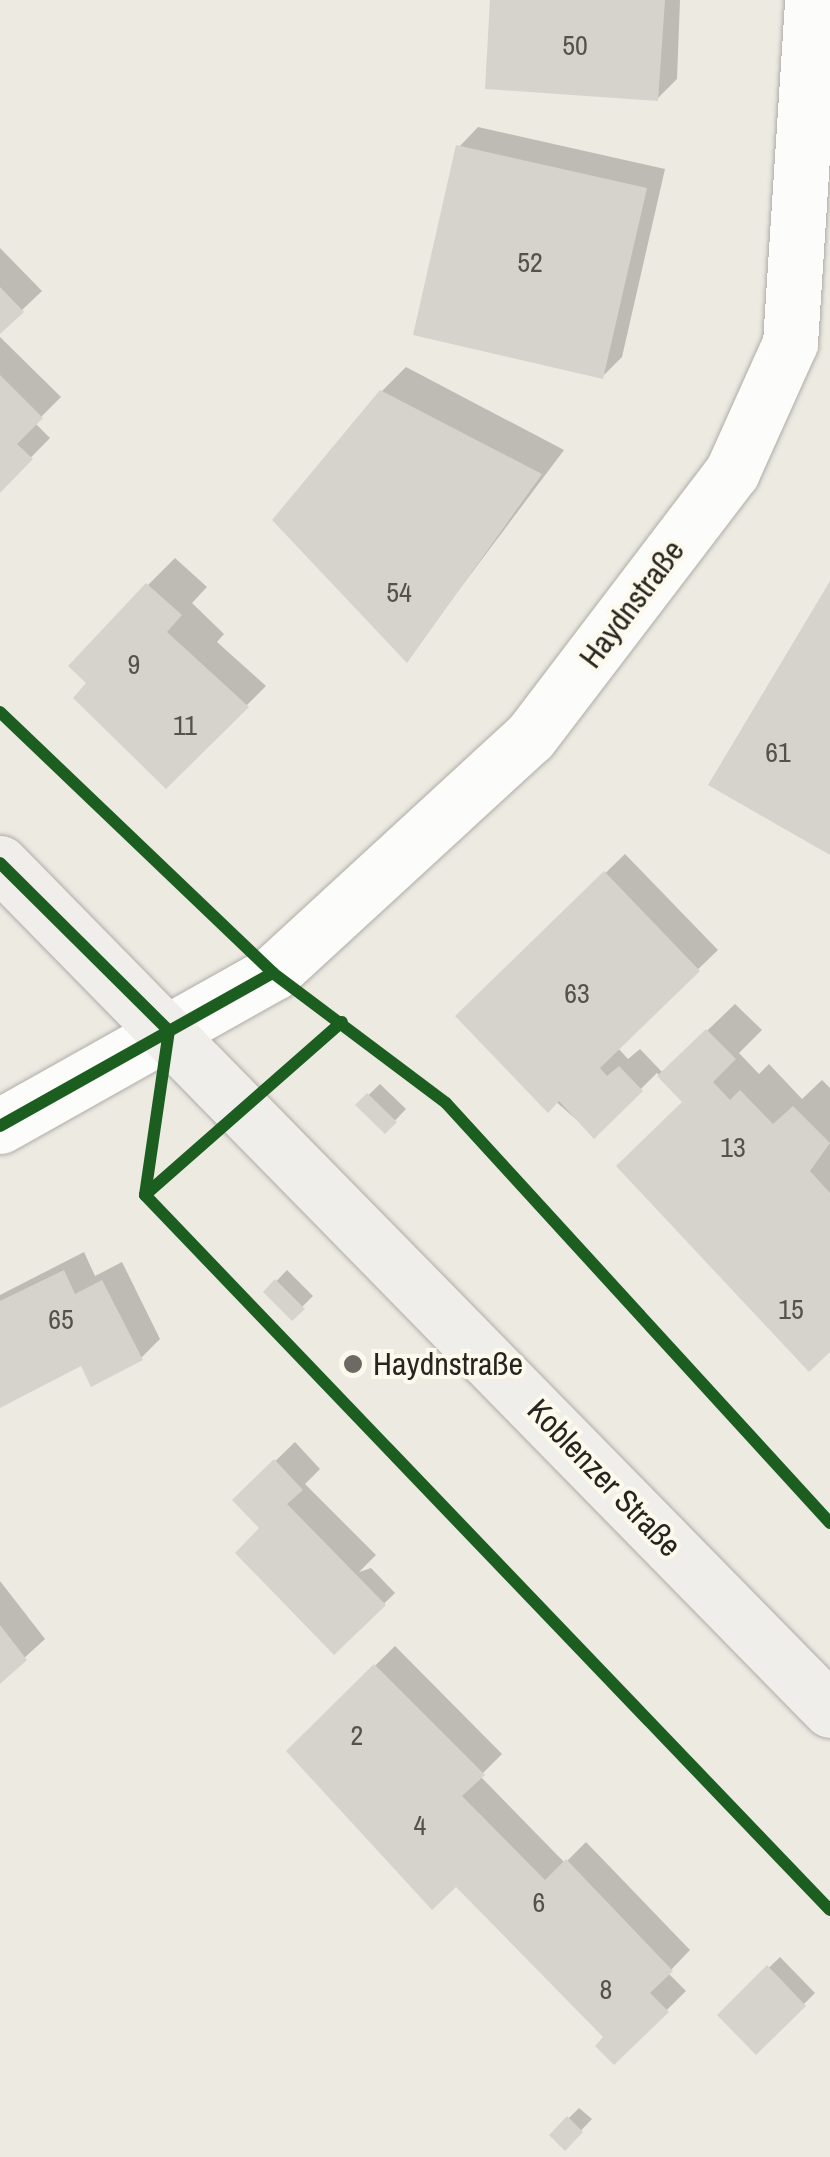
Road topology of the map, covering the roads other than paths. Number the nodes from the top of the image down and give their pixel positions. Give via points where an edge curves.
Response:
1 (812, 0) edge
2 (0, 863) edge
3 (169, 1031) junction
4 (0, 1126) edge
5 (830, 1710) edge

1 - 3 street, Haydnstraße via 790,343 732,472 530,738 273,974
2 - 3 main road, Koblenzer Straße
3 - 4 street, Haydnstraße
3 - 5 main road, Koblenzer Straße

